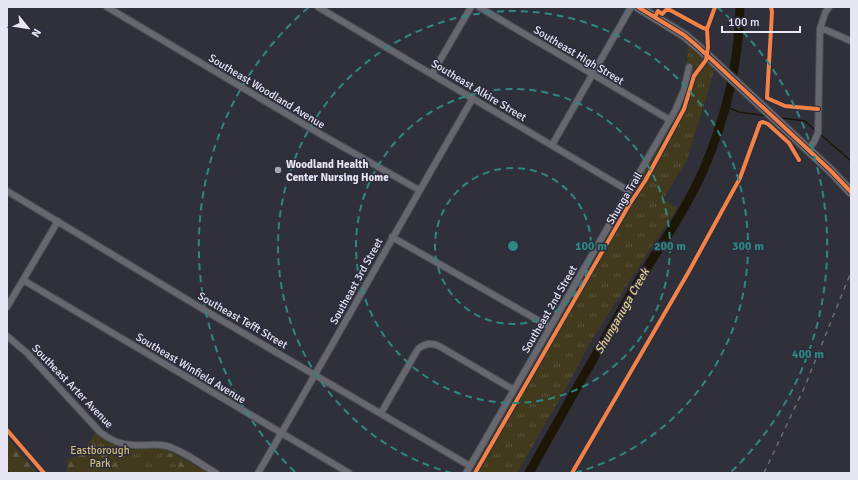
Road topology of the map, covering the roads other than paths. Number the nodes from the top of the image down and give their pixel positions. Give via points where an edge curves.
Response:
1 (107, 7) edge
2 (319, 7) edge
3 (471, 7) edge
4 (479, 7) edge
5 (631, 7) edge
6 (638, 7) edge
7 (829, 7) edge
8 (820, 30) junction
9 (851, 41) edge
10 (688, 68) dead end
11 (432, 74) junction
12 (592, 74) junction
13 (473, 98) junction
14 (670, 120) junction
15 (552, 146) junction
16 (808, 150) junction
17 (419, 190) junction
18 (7, 191) edge
19 (629, 191) junction
20 (851, 192) edge
21 (58, 221) junction
22 (392, 237) junction
23 (23, 280) junction
24 (7, 308) edge
25 (550, 327) junction
26 (7, 336) edge
27 (316, 374) junction
28 (514, 390) junction
29 (381, 413) junction
30 (281, 433) junction
31 (470, 466) junction
32 (216, 473) edge
33 (258, 473) edge
34 (349, 473) edge
35 (466, 473) edge

1 - 17 street, Southeast Woodland Avenue
2 - 11 street, Southeast Alkire Street
3 - 11 street
4 - 12 street, Southeast High Street
5 - 12 street
6 - 16 street via 696,45
7 - 8 street
8 - 9 street via 826,30
8 - 16 street via 818,133
10 - 14 street, Southeast 2nd Street via 680,102
11 - 13 street, Southeast Alkire Street
12 - 14 street, Southeast High Street
12 - 15 street
13 - 15 street, Southeast Alkire Street
13 - 17 street, Southeast 3rd Street
14 - 19 street, Southeast 2nd Street
15 - 19 street, Southeast Alkire Street
16 - 20 street
17 - 22 street, Southeast 3rd Street
18 - 21 street, Southeast Tefft Street
19 - 25 street, Southeast 2nd Street
21 - 23 street
21 - 27 street, Southeast Tefft Street
22 - 25 street
22 - 27 street, Southeast 3rd Street
23 - 24 street
23 - 30 street, Southeast Winfield Avenue
25 - 28 street, Southeast 2nd Street
26 - 32 street, Southeast Arter Avenue via 27,353 106,437 129,445 152,444 169,447
27 - 29 street, Southeast Tefft Street
27 - 30 street, Southeast 3rd Street
28 - 29 street via 439,346 428,344 418,349
28 - 31 street, Southeast 2nd Street
29 - 31 street, Southeast Tefft Street
30 - 33 street, Southeast 3rd Street
30 - 34 street, Southeast Winfield Avenue
31 - 35 street, Southeast 2nd Street

